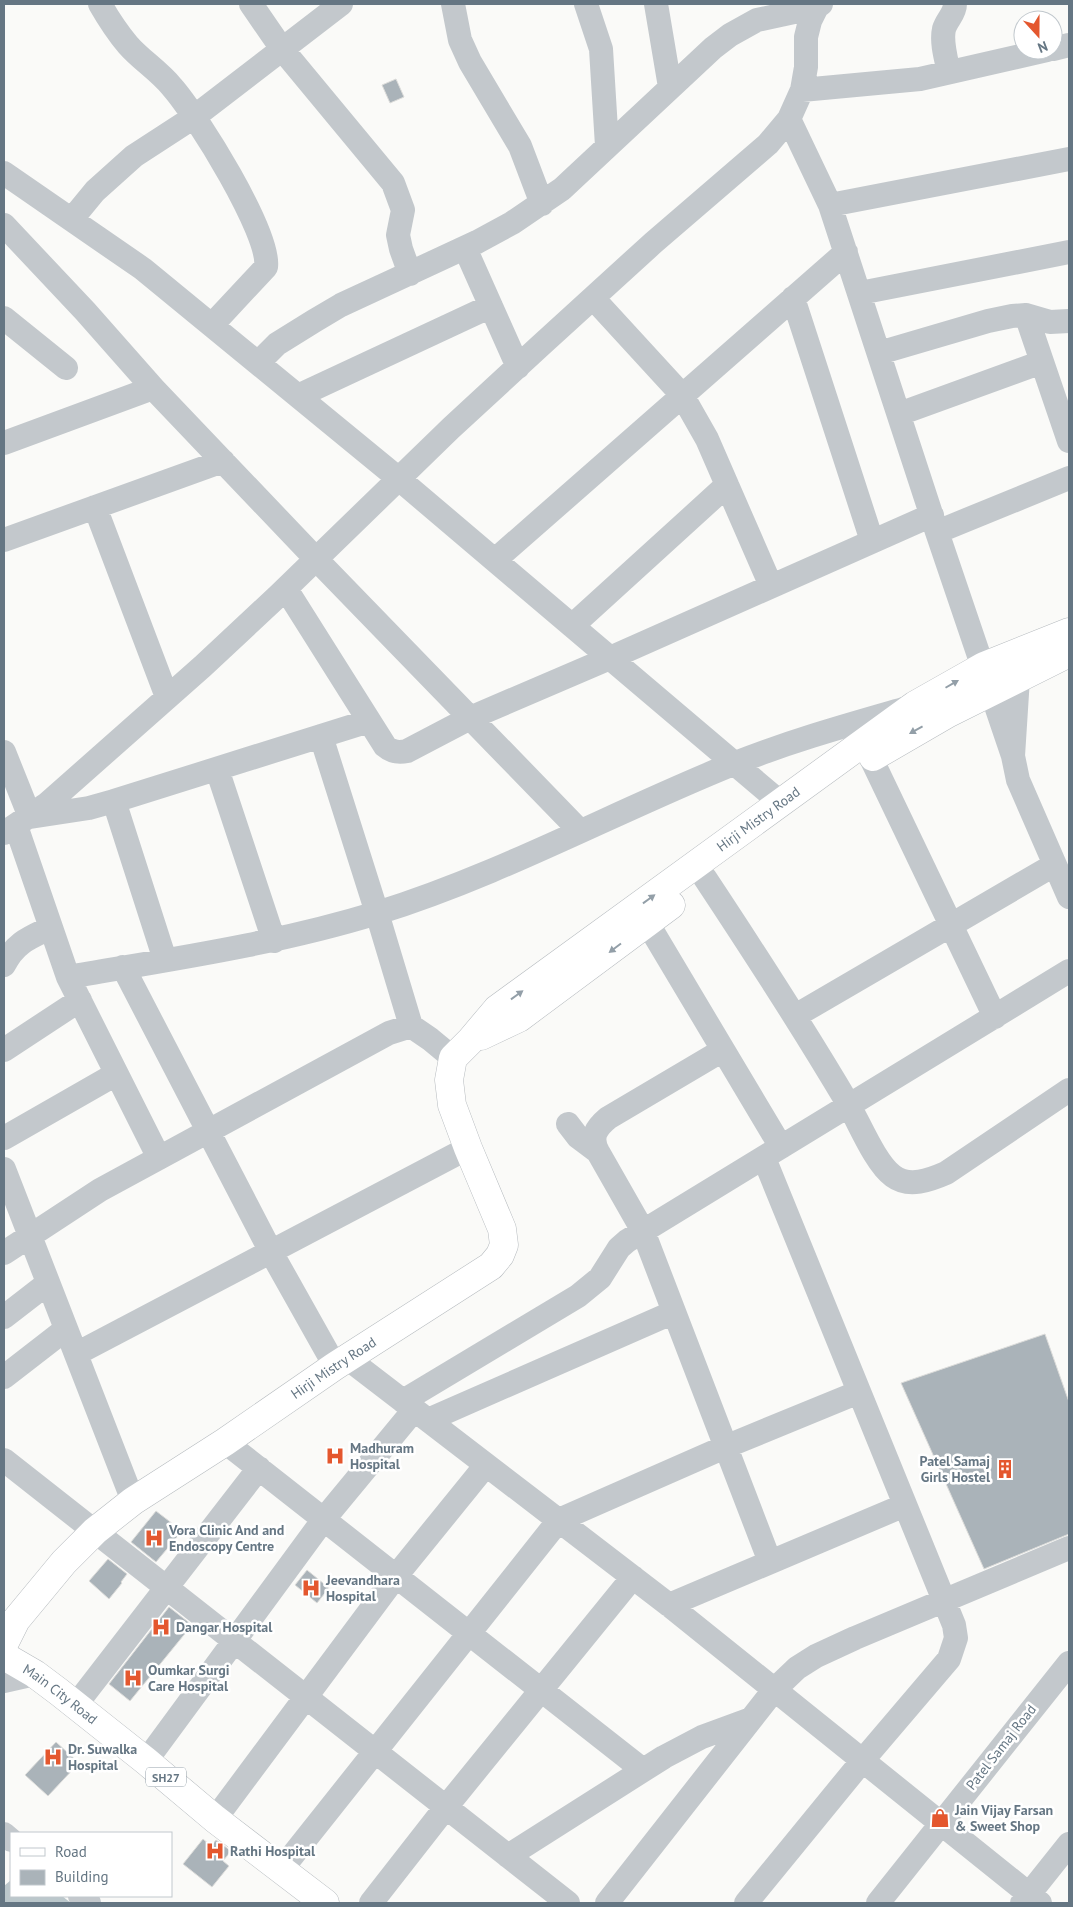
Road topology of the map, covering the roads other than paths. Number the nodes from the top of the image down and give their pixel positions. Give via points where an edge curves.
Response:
1 (100, 4) edge
2 (251, 4) edge
3 (341, 4) edge
4 (453, 4) edge
5 (586, 4) edge
6 (656, 4) edge
7 (956, 4) edge
8 (819, 6) edge
9 (769, 10) edge
10 (282, 49) junction
11 (1013, 58) edge
12 (949, 72) junction
13 (670, 87) junction
14 (802, 90) junction
15 (194, 117) junction
16 (789, 119) junction
17 (607, 146) junction
18 (1069, 158) edge
19 (4, 173) edge
20 (542, 204) junction
21 (830, 205) junction
22 (72, 219) junction
23 (4, 225) edge
24 (465, 248) junction
25 (846, 252) junction
26 (1069, 252) edge
27 (410, 274) junction
28 (860, 293) junction
29 (593, 298) junction
30 (794, 298) junction
31 (491, 306) junction
32 (1026, 315) junction
33 (1069, 321) edge
34 (212, 325) junction
35 (10, 330) edge
36 (879, 354) junction
37 (1042, 362) junction
38 (258, 363) junction
39 (518, 367) junction
40 (66, 368) dead end
41 (153, 388) junction
42 (298, 396) junction
43 (682, 396) junction
44 (899, 414) junction
45 (1069, 441) edge
46 (4, 443) edge
47 (224, 461) junction
48 (1069, 478) edge
49 (399, 479) junction
50 (727, 485) junction
51 (94, 507) junction
52 (934, 524) junction
53 (4, 540) edge
54 (872, 541) junction
55 (316, 559) junction
56 (495, 560) junction
57 (770, 586) junction
58 (286, 589) junction
59 (572, 626) junction
60 (1069, 632) edge
61 (1025, 649) junction
62 (1069, 653) edge
63 (610, 658) junction
64 (984, 666) junction
65 (1018, 678) junction
66 (992, 692) junction
67 (167, 697) junction
68 (916, 705) junction
69 (470, 718) junction
70 (369, 721) junction
71 (320, 736) junction
72 (4, 752) edge
73 (1013, 756) junction
74 (871, 758) junction
75 (734, 763) junction
76 (217, 769) junction
77 (114, 801) junction
78 (781, 803) junction
79 (16, 825) edge
80 (580, 831) junction
81 (1054, 865) junction
82 (705, 878) junction
83 (1069, 897) edge
84 (377, 913) junction
85 (648, 924) junction
86 (951, 925) junction
87 (50, 928) junction
88 (274, 941) junction
89 (165, 960) junction
90 (4, 965) edge
91 (123, 967) junction
92 (1069, 971) edge
93 (68, 976) junction
94 (80, 1000) junction
95 (795, 1016) junction
96 (995, 1017) junction
97 (411, 1026) junction
98 (4, 1050) edge
99 (462, 1050) junction
100 (723, 1050) junction
101 (116, 1074) junction
102 (1069, 1090) edge
103 (849, 1105) junction
104 (568, 1124) dead end
105 (209, 1132) junction
106 (4, 1138) edge
107 (468, 1148) junction
108 (598, 1152) junction
109 (773, 1152) junction
110 (159, 1158) junction
111 (4, 1169) edge
112 (643, 1232) junction
113 (30, 1235) junction
114 (271, 1252) junction
115 (4, 1253) edge
116 (48, 1283) junction
117 (674, 1312) junction
118 (4, 1317) edge
119 (66, 1329) junction
120 (76, 1354) junction
121 (341, 1362) junction
122 (4, 1376) edge
123 (859, 1392) junction
124 (415, 1410) junction
125 (225, 1442) junction
126 (725, 1447) junction
127 (4, 1460) edge
128 (486, 1465) junction
129 (259, 1468) junction
130 (133, 1501) junction
131 (905, 1505) junction
132 (324, 1519) junction
133 (559, 1520) junction
134 (95, 1531) junction
135 (1069, 1548) edge
136 (770, 1562) junction
137 (396, 1576) junction
138 (633, 1577) junction
139 (166, 1587) junction
140 (944, 1601) junction
141 (669, 1605) junction
142 (468, 1633) junction
143 (234, 1640) junction
144 (4, 1644) edge
145 (4, 1656) edge
146 (1069, 1663) edge
147 (35, 1674) junction
148 (4, 1681) edge
149 (541, 1690) junction
150 (774, 1690) junction
151 (306, 1697) junction
152 (75, 1706) junction
153 (751, 1719) junction
154 (375, 1751) junction
155 (862, 1760) junction
156 (146, 1761) junction
157 (643, 1770) junction
158 (446, 1807) junction
159 (215, 1819) junction
160 (941, 1823) junction
161 (1069, 1844) edge
162 (508, 1856) junction
163 (281, 1870) junction
164 (1030, 1900) edge
165 (325, 1903) edge
166 (371, 1903) edge
167 (568, 1903) edge
168 (607, 1903) edge
169 (746, 1903) edge
170 (878, 1903) edge

1 - 15 street via 128,45 171,85
2 - 10 street
3 - 10 street
4 - 20 street via 460,40 520,146
5 - 17 street via 601,49
6 - 13 street
7 - 12 street via 944,30
8 - 9 street
8 - 14 street via 810,20 806,37
9 - 13 street via 730,35
10 - 15 street
10 - 27 street via 393,183 403,210 398,235 400,249
11 - 12 street
12 - 14 street via 920,79
13 - 17 street
14 - 16 street
15 - 22 street via 122,166
15 - 34 street via 238,187 266,251 267,261 266,267
16 - 21 street
16 - 29 street via 768,144
17 - 20 street
18 - 21 street
19 - 22 street
20 - 24 street
21 - 25 street
22 - 34 street via 143,268
23 - 41 street
24 - 27 street
24 - 31 street
25 - 28 street
25 - 30 street
26 - 28 street
27 - 38 street via 341,305 277,344
28 - 36 street
29 - 39 street
29 - 43 street
30 - 43 street
30 - 54 street
31 - 39 street
31 - 42 street
32 - 33 street via 1050,322
32 - 36 street via 988,321
32 - 37 street
34 - 38 street
35 - 40 street
36 - 44 street
37 - 44 street
37 - 45 street
38 - 42 street
39 - 49 street
41 - 46 street
41 - 47 street
42 - 49 street
43 - 50 street via 708,438
43 - 56 street
44 - 52 street
47 - 51 street
47 - 55 street
48 - 52 street
49 - 55 street
49 - 56 street
50 - 57 street
50 - 59 street
51 - 53 street
51 - 67 street
52 - 54 street
52 - 64 street
54 - 57 street
55 - 58 street
55 - 69 street
56 - 59 street
57 - 63 street
58 - 67 street
58 - 70 street
59 - 63 street
60 - 61 main road, Hirji Mistry Road
61 - 64 main road, Hirji Mistry Road
61 - 65 street
62 - 65 main road, Hirji Mistry Road
63 - 69 street
63 - 75 street
64 - 66 street
68 -> 64 main road, Hirji Mistry Road
65 - 66 main road, Hirji Mistry Road
65 - 73 street
66 - 73 street
66 -> 74 main road, Hirji Mistry Road via 908,734
67 - 79 street via 54,798
68 - 75 street
68 - 78 main road, Hirji Mistry Road
69 - 70 street via 400,752 390,751
69 - 80 street
70 - 71 street
71 - 76 street
71 - 84 street
72 - 79 street
73 - 81 street via 1018,780
74 - 82 main road, Hirji Mistry Road
74 - 86 street
75 - 78 street
75 - 80 street
76 - 77 street
76 - 88 street
77 - 79 street
77 - 89 street
99 -> 78 main road, Hirji Mistry Road via 497,1009
79 - 87 street
80 - 84 street via 493,869
81 - 83 street
81 - 86 street
82 - 85 main road, Hirji Mistry Road
82 - 95 street
84 - 88 street
84 - 97 street
85 -> 99 main road, Hirji Mistry Road via 519,1018
85 - 100 street
86 - 95 street
86 - 96 street
87 - 90 street via 23,941 11,952
87 - 93 street
88 - 89 street
89 - 91 street
91 - 93 street
91 - 105 street
92 - 96 street
93 - 94 street
94 - 98 street
94 - 101 street
95 - 103 street
96 - 103 street
97 - 99 street via 430,1039
97 - 105 street via 343,1057
99 - 107 main road, Hirji Mistry Road via 449,1080 452,1105
100 - 108 street via 608,1118 597,1128 594,1138
100 - 109 street
101 - 106 street
101 - 110 street
102 - 103 street via 946,1173 929,1181 908,1182 893,1176 881,1164
103 - 109 street
104 - 108 street via 578,1137
105 - 110 street
105 - 114 street
107 - 114 street
107 - 121 main road, Hirji Mistry Road via 502,1229 504,1245 500,1255 491,1266
108 - 112 street
109 - 112 street
109 - 123 street
110 - 113 street via 100,1190
111 - 113 street
112 - 117 street
112 - 124 street via 619,1248 600,1278 578,1296
113 - 115 street
113 - 116 street
114 - 120 street
114 - 121 street
116 - 118 street
116 - 119 street
117 - 124 street
117 - 126 street
119 - 120 street
119 - 122 street
120 - 130 street
121 - 124 street
121 - 125 main road, Hirji Mistry Road
123 - 126 street
123 - 131 street
124 - 128 street
124 - 132 street
125 - 129 street
125 - 130 main road, Hirji Mistry Road
126 - 133 street
126 - 136 street
127 - 134 street
128 - 133 street
128 - 137 street
129 - 132 street
129 - 139 street
130 - 134 main road, Hirji Mistry Road
131 - 136 street
131 - 140 street
132 - 137 street
132 - 143 street
133 - 138 street
133 - 142 street
134 - 139 street
134 - 144 main road, Hirji Mistry Road via 64,1562 16,1620
135 - 140 street
136 - 141 street
137 - 142 street
137 - 151 street
138 - 141 street
138 - 149 street
139 - 143 street
139 - 152 street
140 - 150 street via 816,1656 797,1668
140 - 155 street via 956,1638 949,1659
141 - 150 street
142 - 149 street
142 - 154 street
143 - 151 street
143 - 156 street
145 - 147 main road, Main City Road / SH27
146 - 160 street, Patel Samaj Road
147 - 148 street
147 - 152 main road, Main City Road / SH27
149 - 157 street
149 - 158 street
150 - 153 street
150 - 155 street
151 - 154 street
151 - 159 street
152 - 156 main road, Main City Road / SH27
153 - 157 street via 702,1737
153 - 168 street
154 - 158 street
154 - 163 street
155 - 160 street
155 - 169 street
156 - 159 main road, Main City Road / SH27
157 - 162 street
158 - 162 street
158 - 166 street
159 - 163 main road, Main City Road / SH27
160 - 164 street
160 - 170 street, Patel Samaj Road
161 - 164 street
162 - 167 street
163 - 165 main road, Main City Road / SH27

